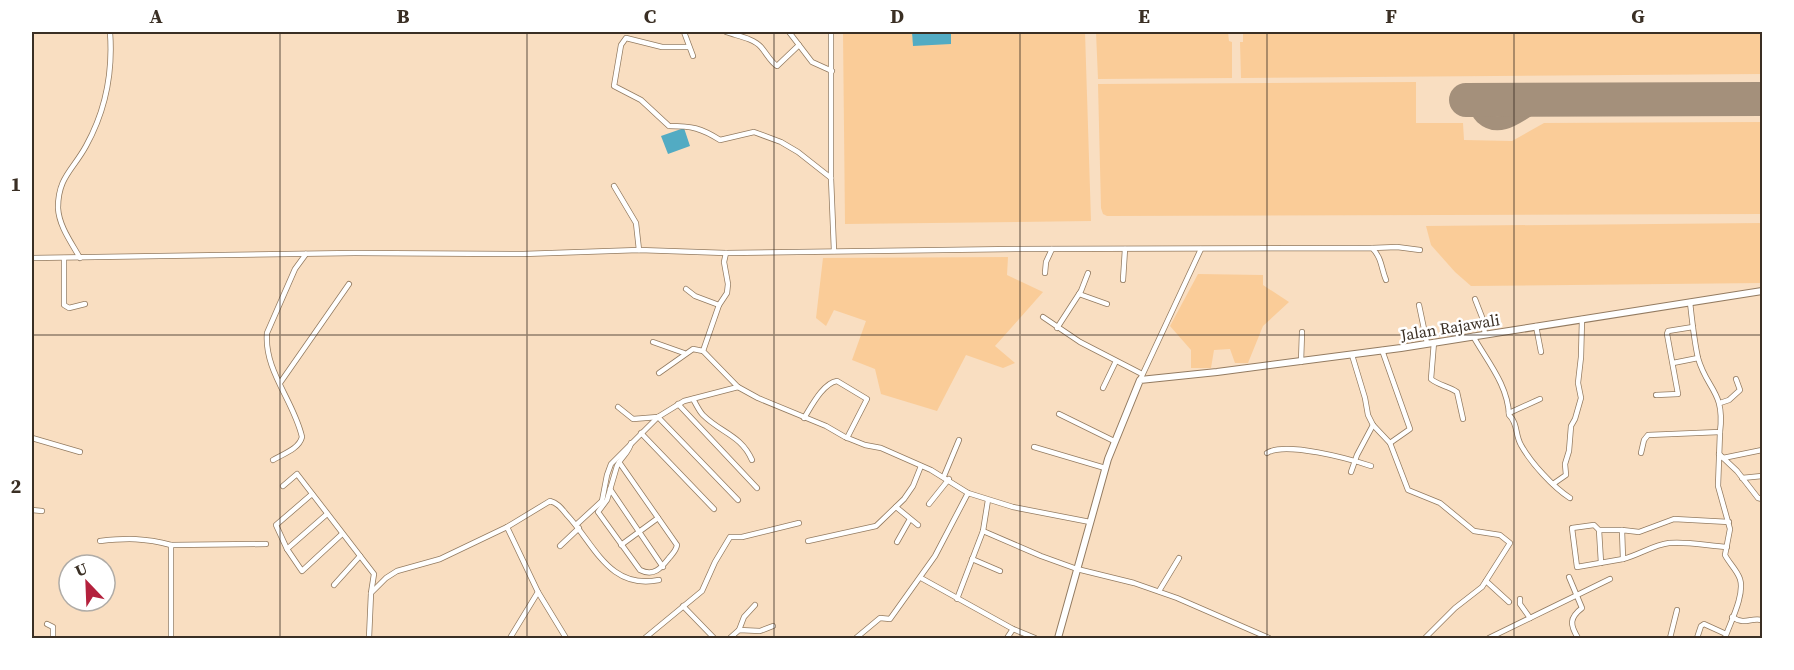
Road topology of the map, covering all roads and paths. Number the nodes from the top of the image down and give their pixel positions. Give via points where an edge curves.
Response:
1 (110, 32) edge
2 (684, 32) edge
3 (726, 32) edge
4 (789, 32) edge
5 (829, 32) edge
6 (799, 45) junction
7 (689, 47) junction
8 (693, 56) dead end
9 (832, 71) junction
10 (831, 178) junction
11 (614, 186) dead end
12 (1052, 249) junction
13 (1125, 249) junction
14 (1201, 249) junction
15 (1372, 249) junction
16 (639, 250) junction
17 (1420, 250) dead end
18 (834, 251) junction
19 (726, 253) junction
20 (306, 254) junction
21 (32, 258) edge
22 (64, 258) junction
23 (80, 258) junction
24 (1045, 273) dead end
25 (1088, 273) dead end
26 (1123, 280) dead end
27 (1386, 280) dead end
28 (349, 284) dead end
29 (686, 289) dead end
30 (1762, 291) edge
31 (1079, 294) junction
32 (1475, 299) dead end
33 (1690, 302) junction
34 (85, 304) dead end
35 (1107, 304) dead end
36 (719, 305) junction
37 (1419, 305) dead end
38 (1043, 317) dead end
39 (1581, 319) junction
40 (1536, 326) junction
41 (1693, 327) junction
42 (1058, 328) junction
43 (1302, 332) dead end
44 (1485, 334) junction
45 (1473, 336) junction
46 (653, 342) dead end
47 (1431, 343) junction
48 (1382, 350) junction
49 (703, 351) junction
50 (1541, 352) dead end
51 (684, 353) junction
52 (1352, 355) junction
53 (1698, 358) junction
54 (1116, 362) junction
55 (1301, 362) junction
56 (1673, 363) junction
57 (658, 373) dead end
58 (1141, 377) junction
59 (1736, 379) dead end
60 (279, 383) junction
61 (738, 387) junction
62 (1103, 387) dead end
63 (1656, 395) dead end
64 (693, 399) junction
65 (1540, 399) dead end
66 (1720, 403) junction
67 (678, 404) junction
68 (618, 407) dead end
69 (1509, 413) junction
70 (1059, 414) dead end
71 (658, 417) junction
72 (804, 418) junction
73 (1463, 419) dead end
74 (1373, 426) junction
75 (1720, 432) junction
76 (641, 433) junction
77 (32, 438) edge
78 (848, 438) junction
79 (959, 440) dead end
80 (1114, 441) junction
81 (631, 443) junction
82 (1390, 443) junction
83 (1034, 447) dead end
84 (1762, 450) edge
85 (80, 452) dead end
86 (1267, 453) dead end
87 (1641, 453) dead end
88 (1721, 456) junction
89 (273, 460) dead end
90 (752, 460) dead end
91 (1355, 460) junction
92 (619, 462) junction
93 (921, 466) junction
94 (1371, 466) dead end
95 (1105, 468) junction
96 (1351, 472) dead end
97 (944, 476) junction
98 (1762, 476) edge
99 (1742, 478) junction
100 (949, 479) junction
101 (1553, 484) junction
102 (283, 486) dead end
103 (758, 488) dead end
104 (610, 489) junction
105 (968, 493) junction
106 (312, 494) junction
107 (1570, 498) dead end
108 (1762, 499) edge
109 (738, 500) dead end
110 (988, 500) junction
111 (929, 504) dead end
112 (896, 507) junction
113 (714, 509) dead end
114 (32, 510) edge
115 (42, 511) dead end
116 (327, 514) junction
117 (658, 518) junction
118 (910, 519) junction
119 (1090, 522) junction
120 (1729, 522) junction
121 (799, 523) dead end
122 (918, 525) dead end
123 (507, 527) junction
124 (578, 527) junction
125 (1599, 530) junction
126 (1622, 530) junction
127 (640, 531) junction
128 (983, 531) junction
129 (342, 534) junction
130 (808, 540) dead end
131 (100, 542) dead end
132 (897, 542) dead end
133 (171, 544) junction
134 (266, 544) dead end
135 (621, 545) junction
136 (560, 546) dead end
137 (1727, 547) junction
138 (287, 549) junction
139 (360, 556) junction
140 (1179, 558) dead end
141 (972, 559) junction
142 (1623, 559) junction
143 (1600, 563) junction
144 (663, 567) junction
145 (1077, 569) junction
146 (1000, 571) dead end
147 (1569, 577) dead end
148 (921, 578) junction
149 (1610, 579) dead end
150 (659, 580) dead end
151 (1486, 581) junction
152 (333, 585) dead end
153 (1159, 591) junction
154 (538, 592) junction
155 (371, 593) junction
156 (1578, 596) junction
157 (957, 599) junction
158 (1520, 599) dead end
159 (1509, 602) dead end
160 (755, 605) dead end
161 (683, 606) junction
162 (1677, 610) dead end
163 (1732, 617) junction
164 (1530, 618) junction
165 (1762, 620) edge
166 (47, 624) dead end
167 (773, 626) dead end
168 (1013, 629) junction
169 (739, 630) junction
170 (1726, 636) edge
171 (53, 639) edge
172 (171, 639) edge
173 (369, 639) edge
174 (510, 639) edge
175 (566, 639) edge
176 (645, 639) edge
177 (714, 639) edge
178 (730, 639) edge
179 (856, 639) edge
180 (1007, 639) edge
181 (1035, 639) edge
182 (1058, 639) edge
183 (1269, 639) edge
184 (1425, 639) edge
185 (1489, 639) edge
186 (1578, 639) edge
187 (1670, 639) edge
188 (1697, 639) edge

1 - 23 street via 109,88 86,147 63,180 58,207 61,223
2 - 7 street
3 - 6 street via 752,40 777,66
4 - 6 street
5 - 9 street
6 - 9 street via 812,62
7 - 8 street
7 - 10 street via 662,47 626,38 621,45 614,86 641,100 669,126 703,129 720,140 754,132 798,152
9 - 10 street
10 - 18 street
11 - 16 street via 632,211
12 - 13 street
12 - 18 street
12 - 24 street
13 - 14 street
13 - 26 street
14 - 15 street
14 - 58 street
15 - 17 street
15 - 27 street via 1381,258
16 - 19 street
16 - 20 street
18 - 19 street
19 - 36 street via 728,284
20 - 23 street
20 - 60 street via 295,269 267,333 268,352
21 - 22 street
22 - 23 street
22 - 34 street via 64,305 69,308
25 - 31 street
28 - 60 street
29 - 36 street
30 - 33 street, Jalan Rajawali
31 - 35 street
31 - 42 street
32 - 44 street
33 - 39 street, Jalan Rajawali
33 - 41 street
36 - 49 street
37 - 47 street
38 - 42 street
39 - 40 street, Jalan Rajawali
39 - 101 street via 1581,398 1570,426 1566,475
40 - 44 street, Jalan Rajawali
40 - 50 street
41 - 53 street
41 - 56 street via 1668,331
42 - 54 street
43 - 55 street
44 - 45 street, Jalan Rajawali
45 - 47 street, Jalan Rajawali
45 - 69 street via 1496,372
46 - 51 street
47 - 48 street, Jalan Rajawali
47 - 73 street via 1431,379 1457,392
48 - 52 street, Jalan Rajawali
48 - 82 street via 1410,429
49 - 51 street via 694,348
49 - 61 street
51 - 57 street
52 - 55 street, Jalan Rajawali
52 - 74 street
53 - 56 street
53 - 66 street
54 - 58 street
54 - 62 street
55 - 58 street, Jalan Rajawali
56 - 63 street via 1678,394
58 - 80 street
59 - 66 street via 1740,390
60 - 89 street via 302,437 295,448
61 - 64 street
61 - 72 street
64 - 67 street
64 - 90 street via 702,415 747,448
65 - 69 street
66 - 75 street
67 - 71 street
67 - 103 street
68 - 71 street via 633,419
69 - 101 street via 1520,443
70 - 80 street
71 - 76 street
71 - 109 street
72 - 78 street
72 - 78 street via 827,386 837,381 867,399
74 - 82 street
74 - 91 street
75 - 87 street via 1648,435
75 - 88 street
76 - 81 street
76 - 113 street
77 - 85 street
78 - 93 street
79 - 97 street
80 - 95 street
81 - 92 street
81 - 124 street via 608,469 600,503
82 - 151 street via 1408,490 1440,503 1474,531 1500,536 1510,543
83 - 95 street
84 - 88 street
86 - 91 street via 1297,450
88 - 99 street
88 - 120 street via 1718,486
91 - 94 street
91 - 96 street
92 - 104 street
92 - 117 street
93 - 97 street
93 - 112 street via 913,486
95 - 119 street
97 - 100 street
98 - 99 street
99 - 108 street
100 - 105 street
100 - 111 street
101 - 107 street
102 - 106 street via 297,474
104 - 127 street
104 - 135 street via 598,512
105 - 110 street
105 - 148 street
106 - 116 street
106 - 138 street via 276,525
110 - 119 street
110 - 128 street
112 - 118 street
112 - 130 street via 876,526
114 - 115 street
116 - 129 street
116 - 138 street
117 - 127 street
117 - 144 street via 676,545
118 - 122 street
118 - 132 street
119 - 145 street
120 - 126 street via 1674,519 1639,532
120 - 137 street
121 - 161 street via 730,537 704,589
123 - 124 street via 552,501
123 - 154 street
123 - 155 street via 440,559 397,571
124 - 136 street
124 - 150 street via 618,575 650,582
125 - 126 street
125 - 143 street
125 - 143 street via 1594,525 1572,528 1577,567
126 - 142 street
127 - 135 street
127 - 144 street
128 - 141 street
128 - 145 street
129 - 138 street via 302,571
129 - 139 street
131 - 133 street via 146,538
133 - 134 street
133 - 172 street
135 - 144 street via 640,570 657,572
137 - 142 street via 1671,543
137 - 163 street via 1725,555 1741,587
139 - 152 street
139 - 155 street via 374,574
140 - 153 street
141 - 146 street
141 - 157 street
142 - 143 street
145 - 153 street
145 - 182 street
147 - 156 street
148 - 157 street
148 - 179 street via 890,619 880,618
149 - 156 street
151 - 159 street
151 - 184 street
153 - 183 street
154 - 174 street
154 - 175 street
155 - 173 street
156 - 164 street
156 - 186 street via 1582,608 1572,620
157 - 168 street
158 - 164 street
160 - 169 street
161 - 176 street
161 - 177 street
162 - 187 street
163 - 165 street via 1742,622
163 - 170 street
164 - 185 street
166 - 171 street via 53,627
167 - 169 street via 760,631
168 - 180 street
168 - 181 street
169 - 178 street
170 - 188 street via 1704,624

